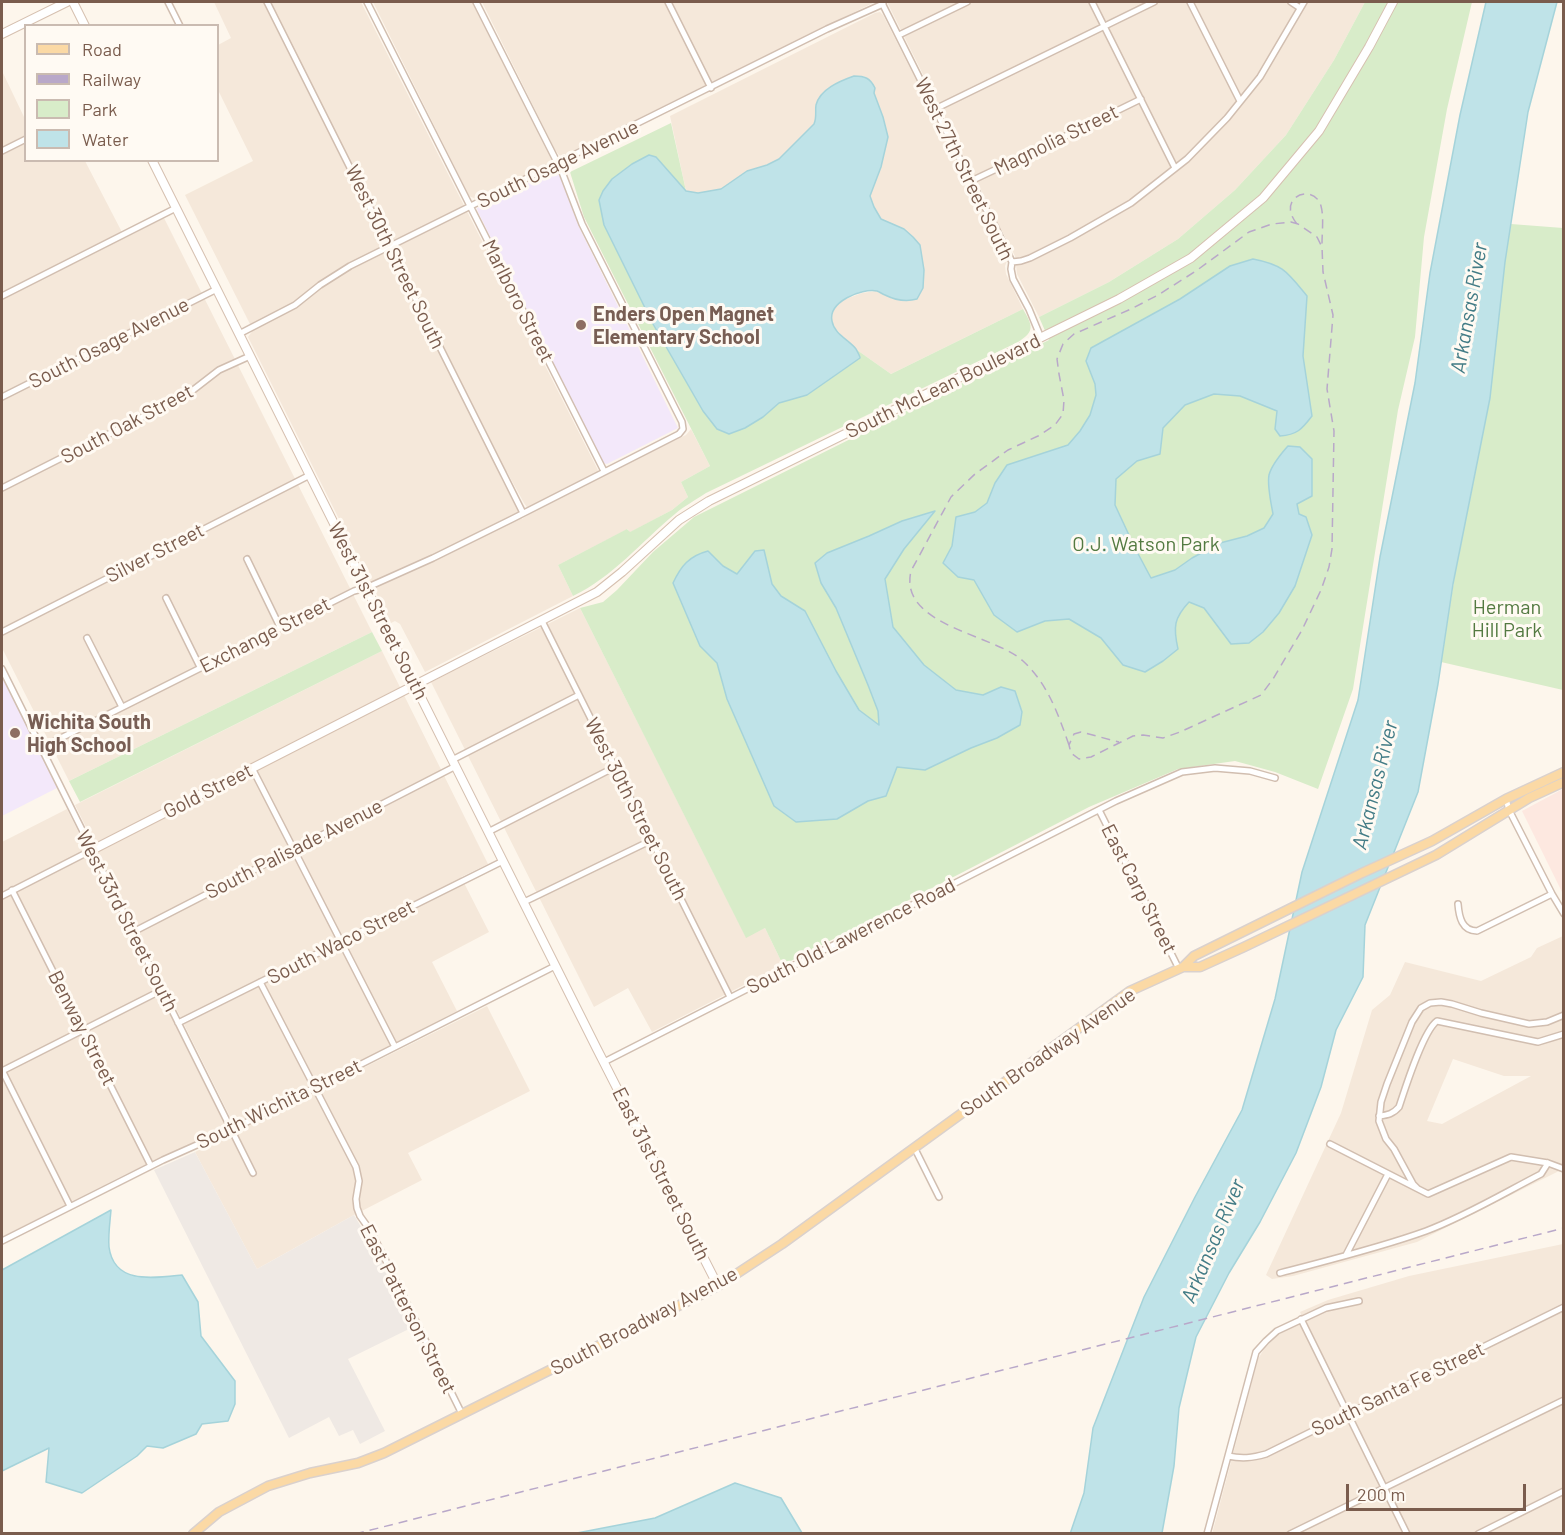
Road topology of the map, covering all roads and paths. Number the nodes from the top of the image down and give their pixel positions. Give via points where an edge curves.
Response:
1 (67, 2) edge
2 (73, 2) edge
3 (168, 2) edge
4 (267, 2) edge
5 (367, 2) edge
6 (477, 2) edge
7 (668, 2) edge
8 (967, 2) edge
9 (1092, 2) edge
10 (1154, 2) edge
11 (1190, 2) edge
12 (1291, 2) edge
13 (1304, 2) edge
14 (1393, 2) edge
15 (882, 3) edge
16 (1300, 8) junction
17 (84, 24) edge
18 (179, 24) edge
19 (1105, 26) junction
20 (2, 34) edge
21 (899, 35) junction
22 (711, 88) junction
23 (1141, 99) junction
24 (1240, 101) junction
25 (935, 109) junction
26 (24, 140) edge
27 (2, 151) edge
28 (153, 162) edge
29 (558, 164) junction
30 (1175, 168) junction
31 (971, 181) junction
32 (471, 207) junction
33 (176, 208) junction
34 (390, 247) junction
35 (1012, 262) junction
36 (217, 289) junction
37 (2, 296) edge
38 (239, 334) junction
39 (1041, 338) junction
40 (250, 356) junction
41 (2, 397) edge
42 (604, 471) junction
43 (310, 475) junction
44 (2, 488) edge
45 (523, 513) junction
46 (247, 559) dead end
47 (366, 588) junction
48 (166, 598) dead end
49 (542, 621) junction
50 (280, 627) junction
51 (2, 632) edge
52 (87, 638) dead end
53 (200, 667) junction
54 (2, 669) edge
55 (415, 685) junction
56 (579, 695) junction
57 (122, 707) junction
58 (41, 748) junction
59 (454, 763) junction
60 (615, 767) junction
61 (252, 768) junction
62 (1563, 772) edge
63 (1275, 778) dead end
64 (1563, 782) edge
65 (1506, 799) junction
66 (1099, 810) junction
67 (1509, 810) junction
68 (488, 832) junction
69 (652, 840) junction
70 (92, 850) junction
71 (293, 850) junction
72 (503, 861) junction
73 (12, 890) junction
74 (1552, 894) junction
75 (2, 896) edge
76 (524, 902) junction
77 (1458, 904) dead end
78 (1563, 914) edge
79 (133, 932) junction
80 (341, 942) junction
81 (555, 966) junction
82 (1181, 968) junction
83 (260, 982) junction
84 (162, 990) junction
85 (730, 997) junction
86 (1563, 1015) edge
87 (178, 1023) junction
88 (83, 1030) junction
89 (1563, 1034) edge
90 (395, 1047) junction
91 (604, 1062) junction
92 (2, 1071) edge
93 (315, 1088) junction
94 (1379, 1116) junction
95 (231, 1129) junction
96 (1330, 1144) dead end
97 (914, 1148) junction
98 (1548, 1163) junction
99 (151, 1166) junction
100 (1563, 1169) edge
101 (253, 1173) dead end
102 (1388, 1174) junction
103 (1417, 1188) junction
104 (939, 1197) dead end
105 (70, 1206) junction
106 (2, 1240) edge
107 (1346, 1255) junction
108 (1280, 1273) dead end
109 (718, 1286) junction
110 (1359, 1300) dead end
111 (1563, 1307) edge
112 (1301, 1319) junction
113 (1563, 1400) edge
114 (462, 1414) junction
115 (1348, 1414) junction
116 (1228, 1456) junction
117 (1384, 1488) junction
118 (1563, 1491) edge
119 (193, 1533) edge
120 (1207, 1533) edge
121 (1290, 1533) edge
122 (1407, 1533) edge
123 (1478, 1533) edge

1 - 20 street
2 - 17 street
3 - 18 street
4 - 34 street, West 30th Street South
5 - 32 street, Marlboro Street
6 - 29 street
7 - 22 street
8 - 21 street
9 - 19 street
10 - 19 street
11 - 24 street
12 - 16 street
13 - 16 street
14 - 39 street, South McLean Boulevard via 1319,131 1263,198 1191,258
15 - 21 street, West 27th Street South
15 - 22 street, South Osage Avenue
16 - 24 street via 1260,77
19 - 23 street
19 - 25 street
21 - 25 street, West 27th Street South
22 - 29 street, South Osage Avenue
23 - 30 street
23 - 31 street, Magnolia Street
24 - 30 street
25 - 31 street, West 27th Street South
26 - 27 street
28 - 33 street, West 31st Street South
29 - 32 street, South Osage Avenue
29 - 42 street, Exchange Street via 582,225 682,422 679,434
30 - 35 street via 1131,203 1030,258
31 - 35 street, West 27th Street South
32 - 34 street, South Osage Avenue
32 - 42 street, Marlboro Street
33 - 36 street, West 31st Street South
33 - 37 street
34 - 38 street, South Osage Avenue via 350,266 295,305
34 - 45 street, West 30th Street South
35 - 39 street, West 27th Street South via 1013,279
36 - 38 street, West 31st Street South
36 - 41 street, South Osage Avenue
38 - 40 street, West 31st Street South
39 - 49 street, South McLean Boulevard via 709,501 679,520 597,592
40 - 43 street, West 31st Street South
40 - 44 street, South Oak Street via 219,370 184,396
42 - 45 street, Exchange Street
43 - 47 street, West 31st Street South
43 - 51 street, Silver Street
45 - 47 street, Exchange Street
46 - 50 street
47 - 50 street, Exchange Street
47 - 55 street, West 31st Street South
48 - 53 street
49 - 55 street, South McLean Boulevard
49 - 56 street, West 30th Street South
50 - 53 street, Exchange Street
52 - 57 street
53 - 57 street, Exchange Street
54 - 58 street, West 33rd Street South
55 - 59 street, West 31st Street South
55 - 61 street, Gold Street
56 - 59 street, South Palisade Avenue
56 - 60 street, West 30th Street South
57 - 58 street, Exchange Street
58 - 70 street, West 33rd Street South
59 - 68 street, West 31st Street South
59 - 71 street, South Palisade Avenue
60 - 68 street
60 - 69 street, West 30th Street South
61 - 70 street, Gold Street
61 - 71 street
62 - 65 main road, South Broadway Avenue
63 - 66 street, South Old Lawerence Road via 1215,768 1182,772
64 - 67 main road, South Broadway Avenue
65 - 67 street
65 - 82 main road, South Broadway Avenue via 1432,841 1194,956
66 - 82 street, East Carp Street
66 - 85 street, South Old Lawerence Road
67 - 74 street
67 - 82 main road, South Broadway Avenue via 1436,855 1200,967
68 - 72 street, West 31st Street South
69 - 76 street
69 - 85 street, West 30th Street South
70 - 73 street, Gold Street
70 - 79 street, West 33rd Street South
71 - 79 street, South Palisade Avenue
71 - 80 street
72 - 76 street, West 31st Street South
72 - 80 street, South Waco Street
73 - 75 street, Gold Street
73 - 88 street, Benway Street
74 - 77 street via 1477,931 1464,925
74 - 78 street
76 - 81 street, West 31st Street South
79 - 84 street, West 33rd Street South
80 - 83 street, South Waco Street
80 - 90 street
81 - 90 street, South Wichita Street
81 - 91 street, West 31st Street South
82 - 97 main road, South Broadway Avenue via 1130,991
83 - 87 street, South Waco Street
83 - 93 street
84 - 87 street, West 33rd Street South
84 - 88 street
85 - 91 street, South Old Lawerence Road
86 - 94 street via 1529,1024 1452,1004 1435,1001 1425,1005 1412,1022 1400,1050
87 - 95 street, West 33rd Street South
88 - 92 street
88 - 99 street, Benway Street
89 - 94 street via 1538,1042 1437,1021 1423,1043 1399,1107
90 - 93 street, South Wichita Street
91 - 109 street, East 31st Street South
92 - 105 street
93 - 95 street, South Wichita Street
93 - 114 street, East Patterson Street via 356,1167 360,1216 378,1244
94 - 103 street via 1386,1139
95 - 99 street, South Wichita Street
95 - 101 street, West 33rd Street South
96 - 102 street
97 - 104 street
97 - 109 main road, South Broadway Avenue
98 - 100 street
98 - 103 street via 1511,1157 1428,1194
98 - 107 street via 1541,1174 1467,1212 1427,1230
99 - 105 street, South Wichita Street
102 - 103 street
102 - 107 street
105 - 106 street, South Wichita Street
107 - 108 street
109 - 114 main road, South Broadway Avenue
110 - 112 street
111 - 115 street, South Santa Fe Street
112 - 115 street
112 - 116 street via 1277,1331 1256,1352
113 - 117 street
114 - 119 main road, South Broadway Avenue via 374,1458 268,1486 219,1512
115 - 116 street, South Santa Fe Street via 1266,1454 1251,1458
115 - 117 street
116 - 120 street
117 - 121 street
117 - 122 street
118 - 123 street

